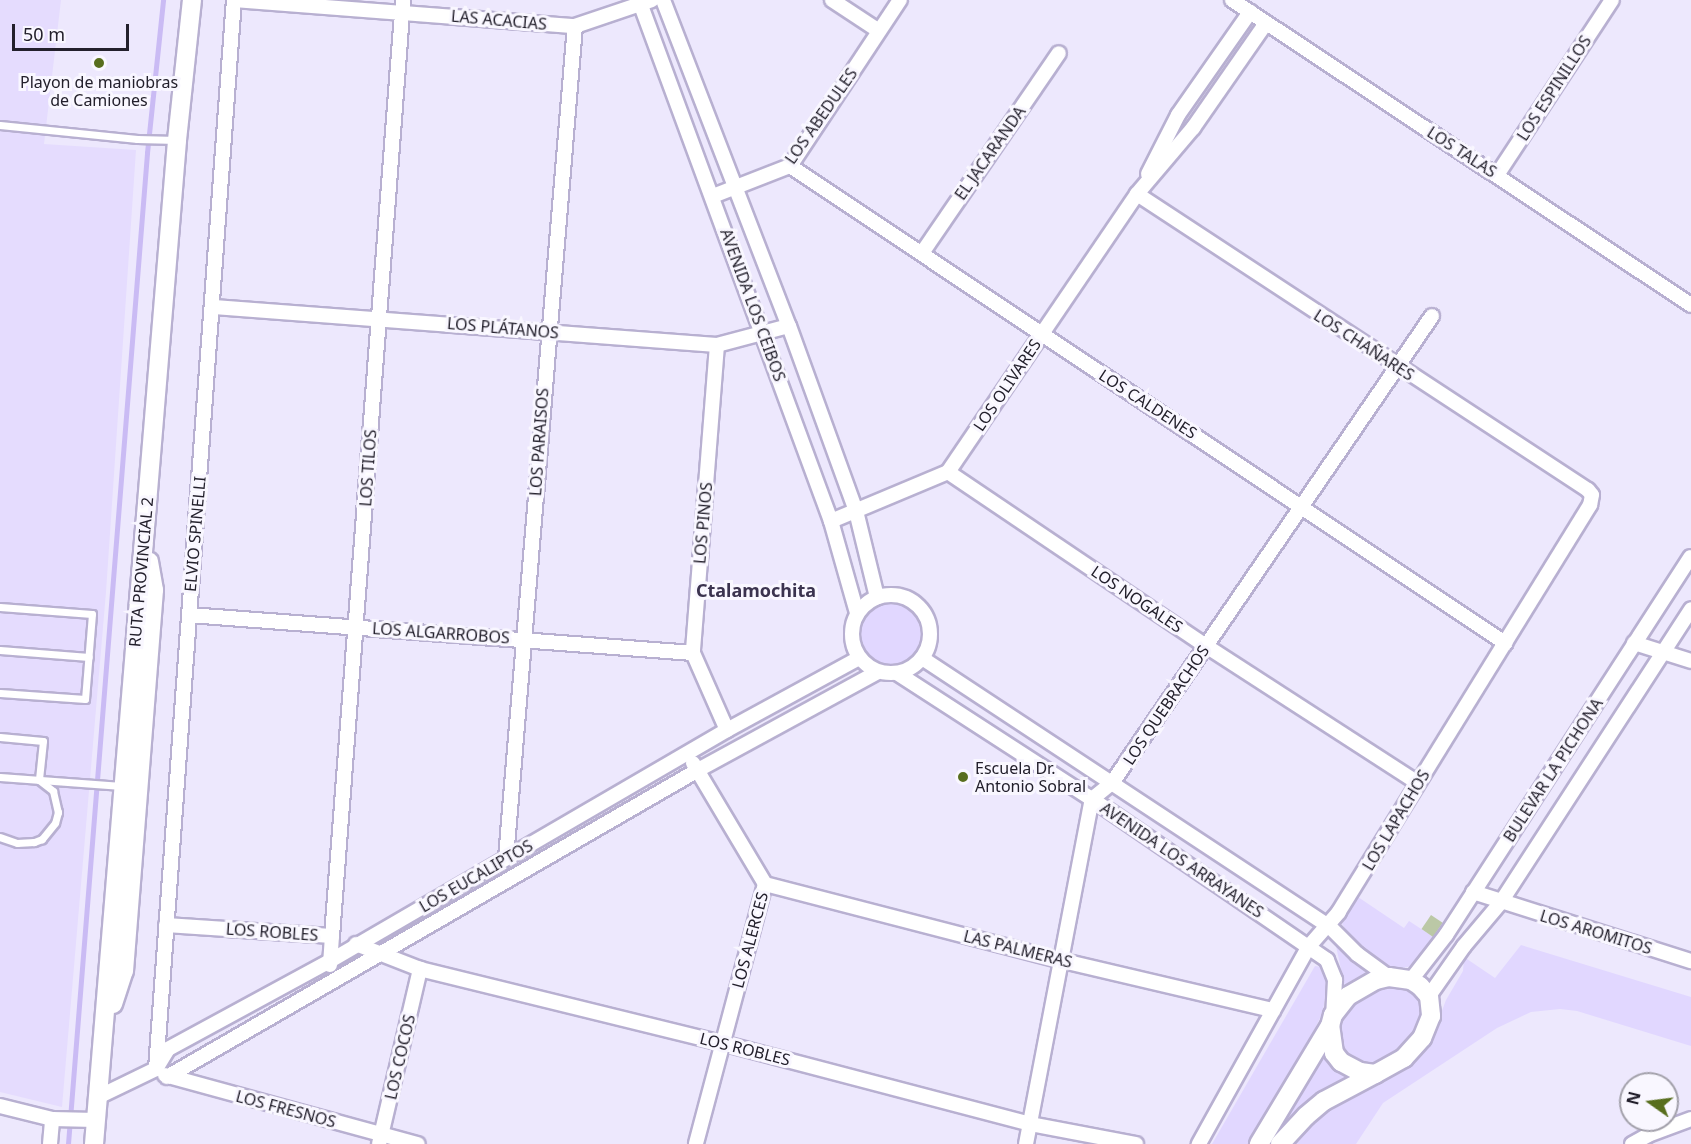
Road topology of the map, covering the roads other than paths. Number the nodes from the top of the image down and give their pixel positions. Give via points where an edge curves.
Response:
1 (192, 0) edge
2 (234, 0) edge
3 (663, 0) edge
4 (832, 0) edge
5 (900, 0) edge
6 (1232, 0) edge
7 (1612, 0) edge
8 (644, 2) edge
9 (403, 6) edge
10 (1250, 12) junction
11 (1266, 23) junction
12 (575, 26) junction
13 (879, 31) junction
14 (1059, 53) dead end
15 (0, 125) edge
16 (177, 140) junction
17 (790, 166) junction
18 (1497, 175) junction
19 (735, 186) junction
20 (1137, 194) junction
21 (713, 196) junction
22 (922, 253) junction
23 (1691, 305) edge
24 (214, 307) junction
25 (1432, 316) dead end
26 (379, 318) junction
27 (789, 326) junction
28 (548, 331) junction
29 (764, 334) junction
30 (1042, 334) junction
31 (717, 345) junction
32 (1397, 367) junction
33 (948, 472) junction
34 (1592, 495) joint
35 (1302, 506) junction
36 (856, 511) junction
37 (831, 521) junction
38 (1691, 557) edge
39 (877, 597) junction
40 (0, 607) edge
41 (1691, 609) edge
42 (857, 613) junction
43 (189, 615) junction
44 (356, 627) junction
45 (524, 640) junction
46 (1505, 642) junction
47 (1634, 644) junction
48 (1206, 646) junction
49 (0, 650) edge
50 (1662, 652) junction
51 (693, 653) junction
52 (89, 657) junction
53 (859, 658) junction
54 (921, 658) junction
55 (1691, 661) edge
56 (878, 672) junction
57 (897, 673) junction
58 (0, 693) edge
59 (727, 730) junction
60 (0, 737) edge
61 (687, 753) junction
62 (698, 770) junction
63 (0, 777) edge
64 (39, 780) junction
65 (1112, 783) junction
66 (1418, 783) junction
67 (130, 786) junction
68 (1092, 799) junction
69 (0, 837) edge
70 (506, 858) junction
71 (765, 884) junction
72 (1473, 892) junction
73 (1501, 902) junction
74 (166, 925) junction
75 (1329, 926) junction
76 (332, 936) junction
77 (356, 944) junction
78 (1310, 946) junction
79 (382, 953) junction
80 (1059, 960) junction
81 (330, 961) junction
82 (1691, 961) edge
83 (420, 969) junction
84 (1389, 976) junction
85 (1411, 980) junction
86 (332, 982) junction
87 (1429, 996) junction
88 (1273, 1010) junction
89 (1331, 1020) junction
90 (722, 1043) junction
91 (162, 1073) junction
92 (1375, 1074) junction
93 (98, 1097) junction
94 (0, 1106) edge
95 (52, 1119) junction
96 (1691, 1119) edge
97 (96, 1120) junction
98 (1030, 1124) junction
99 (381, 1139) edge
100 (50, 1144) edge
101 (94, 1144) edge
102 (418, 1144) edge
103 (696, 1144) edge
104 (1026, 1144) edge
105 (1136, 1144) edge
106 (1199, 1144) edge
107 (1259, 1144) edge
108 (1280, 1144) edge
109 (1632, 1144) edge

1 - 16 main road, RUTA PROVINCIAL 2
2 - 9 street, LAS ACACIAS
2 - 24 street, ELVIO SPINELLI
3 - 19 street, AVENIDA LOS CEIBOS
4 - 13 street
5 - 13 street, LOS ABEDULES
6 - 10 street, LOS TALAS
7 - 18 street, LOS ESPINILLOS
8 - 12 street, LAS ACACIAS
8 - 21 street, AVENIDA LOS CEIBOS
9 - 12 street, LAS ACACIAS
9 - 26 street, LOS TILOS
10 - 11 street, LOS TALAS
10 - 20 street via 1178,115
11 - 18 street, LOS TALAS
11 - 20 street via 1193,128
12 - 28 street, LOS PARAISOS
13 - 17 street, LOS ABEDULES
14 - 22 street, EL JACARANDA
15 - 16 lane
16 - 67 main road, RUTA PROVINCIAL 2 via 145,536
17 - 19 street, LOS ABEDULES
17 - 22 street, LOS CALDENES
18 - 23 street, LOS TALAS
19 - 21 street, LOS ABEDULES
19 - 27 street, AVENIDA LOS CEIBOS
20 - 30 street, LOS OLIVARES
20 - 32 street, LOS CHAÑARES
21 - 29 street, AVENIDA LOS CEIBOS
22 - 30 street, LOS CALDENES
24 - 26 street, LOS PLÁTANOS
24 - 43 street, ELVIO SPINELLI
25 - 32 street, LOS QUEBRACHOS
26 - 28 street, LOS PLÁTANOS
26 - 44 street, LOS TILOS
27 - 29 street, LOS PLÁTANOS
27 - 36 street, AVENIDA LOS CEIBOS
28 - 31 street, LOS PLÁTANOS
28 - 45 street, LOS PARAISOS
29 - 31 street, LOS PLÁTANOS
29 - 37 street, AVENIDA LOS CEIBOS
30 - 33 street, LOS OLIVARES
30 - 35 street, LOS CALDENES
31 - 51 street, LOS PINOS
32 - 34 street, LOS CHAÑARES
32 - 35 street, LOS QUEBRACHOS
33 - 36 street
33 - 48 street, LOS NOGALES
34 - 46 street, LOS LAPACHOS via 1590,505
35 - 46 street, LOS CALDENES
35 - 48 street, LOS QUEBRACHOS
36 - 37 street
36 - 39 street, AVENIDA LOS CEIBOS
37 - 42 street, AVENIDA LOS CEIBOS
38 - 47 street, BULEVAR LA PICHONA
39 - 42 street
39 - 54 street via 899,595 919,606 930,638
40 - 52 lane via 92,614
41 - 50 street, BULEVAR LA PICHONA
42 - 53 street via 851,636
43 - 44 street, LOS ALGARROBOS
43 - 74 street, ELVIO SPINELLI
44 - 45 street, LOS ALGARROBOS
44 - 76 street, LOS TILOS
45 - 51 street, LOS ALGARROBOS
45 - 70 street, LOS PARAISOS
46 - 66 street, LOS LAPACHOS
47 - 50 street
47 - 72 street, BULEVAR LA PICHONA
48 - 65 street, LOS QUEBRACHOS
48 - 66 street, LOS NOGALES
49 - 52 lane
50 - 55 street
50 - 73 street, BULEVAR LA PICHONA
51 - 59 street, LOS PINOS
52 - 58 lane via 85,699
53 - 56 street
53 - 59 street, LOS EUCALIPTOS
54 - 57 street
54 - 65 street, AVENIDA LOS ARRAYANES
56 - 57 street
56 - 62 street, LOS EUCALIPTOS
57 - 68 street, AVENIDA LOS ARRAYANES
59 - 61 street, LOS EUCALIPTOS
60 - 64 lane via 43,741
61 - 62 street, LOS ALERCES
61 - 70 street, LOS EUCALIPTOS
62 - 71 street, LOS ALERCES
62 - 79 street, LOS EUCALIPTOS
63 - 64 lane
64 - 67 lane
64 - 69 lane via 57,801 58,812 48,833 26,843
65 - 68 street, LOS QUEBRACHOS
65 - 75 street, AVENIDA LOS ARRAYANES
66 - 75 street, LOS LAPACHOS
67 - 93 main road, RUTA PROVINCIAL 2
68 - 78 street, AVENIDA LOS ARRAYANES
68 - 80 street
70 - 77 street, LOS EUCALIPTOS
71 - 80 street, LAS PALMERAS
71 - 90 street, LOS ALERCES
72 - 73 street, LOS AROMITOS
72 - 85 street, BULEVAR LA PICHONA
73 - 82 street, LOS AROMITOS
73 - 87 street, BULEVAR LA PICHONA
74 - 76 street, LOS ROBLES
74 - 91 street, ELVIO SPINELLI
75 - 78 street, LOS LAPACHOS
75 - 84 street, AVENIDA LOS ARRAYANES via 1357,954
76 - 81 street, LOS ROBLES
77 - 79 street, LOS ROBLES
77 - 81 street, LOS EUCALIPTOS
78 - 88 street, LOS LAPACHOS
78 - 89 street, AVENIDA LOS ARRAYANES via 1332,968 1335,994
79 - 83 street, LOS ROBLES
79 - 86 street, LOS EUCALIPTOS
80 - 88 street, LAS PALMERAS
80 - 98 street
81 - 86 street, LOS ROBLES
81 - 91 street, LOS EUCALIPTOS via 168,1049
83 - 90 street, LOS ROBLES
83 - 99 street, LOS COCOS
84 - 85 main road
84 - 89 main road via 1348,996
85 - 87 main road
86 - 91 street, LOS EUCALIPTOS
87 - 92 main road via 1431,1016 1422,1038 1404,1058
88 - 106 street, LOS LAPACHOS
89 - 92 main road via 1330,1041 1341,1062 1360,1072
89 - 107 main road
90 - 98 street, LOS ROBLES
90 - 103 street, LOS ALERCES
91 - 93 street, LOS EUCALIPTOS
91 - 99 street, LOS FRESNOS
92 - 108 main road via 1324,1101
93 - 97 main road, RUTA PROVINCIAL 2
94 - 95 street
95 - 97 street
95 - 100 street
96 - 109 street
97 - 101 main road, RUTA PROVINCIAL 2
98 - 104 street
98 - 105 street, LOS ROBLES
99 - 102 street, LOS FRESNOS

